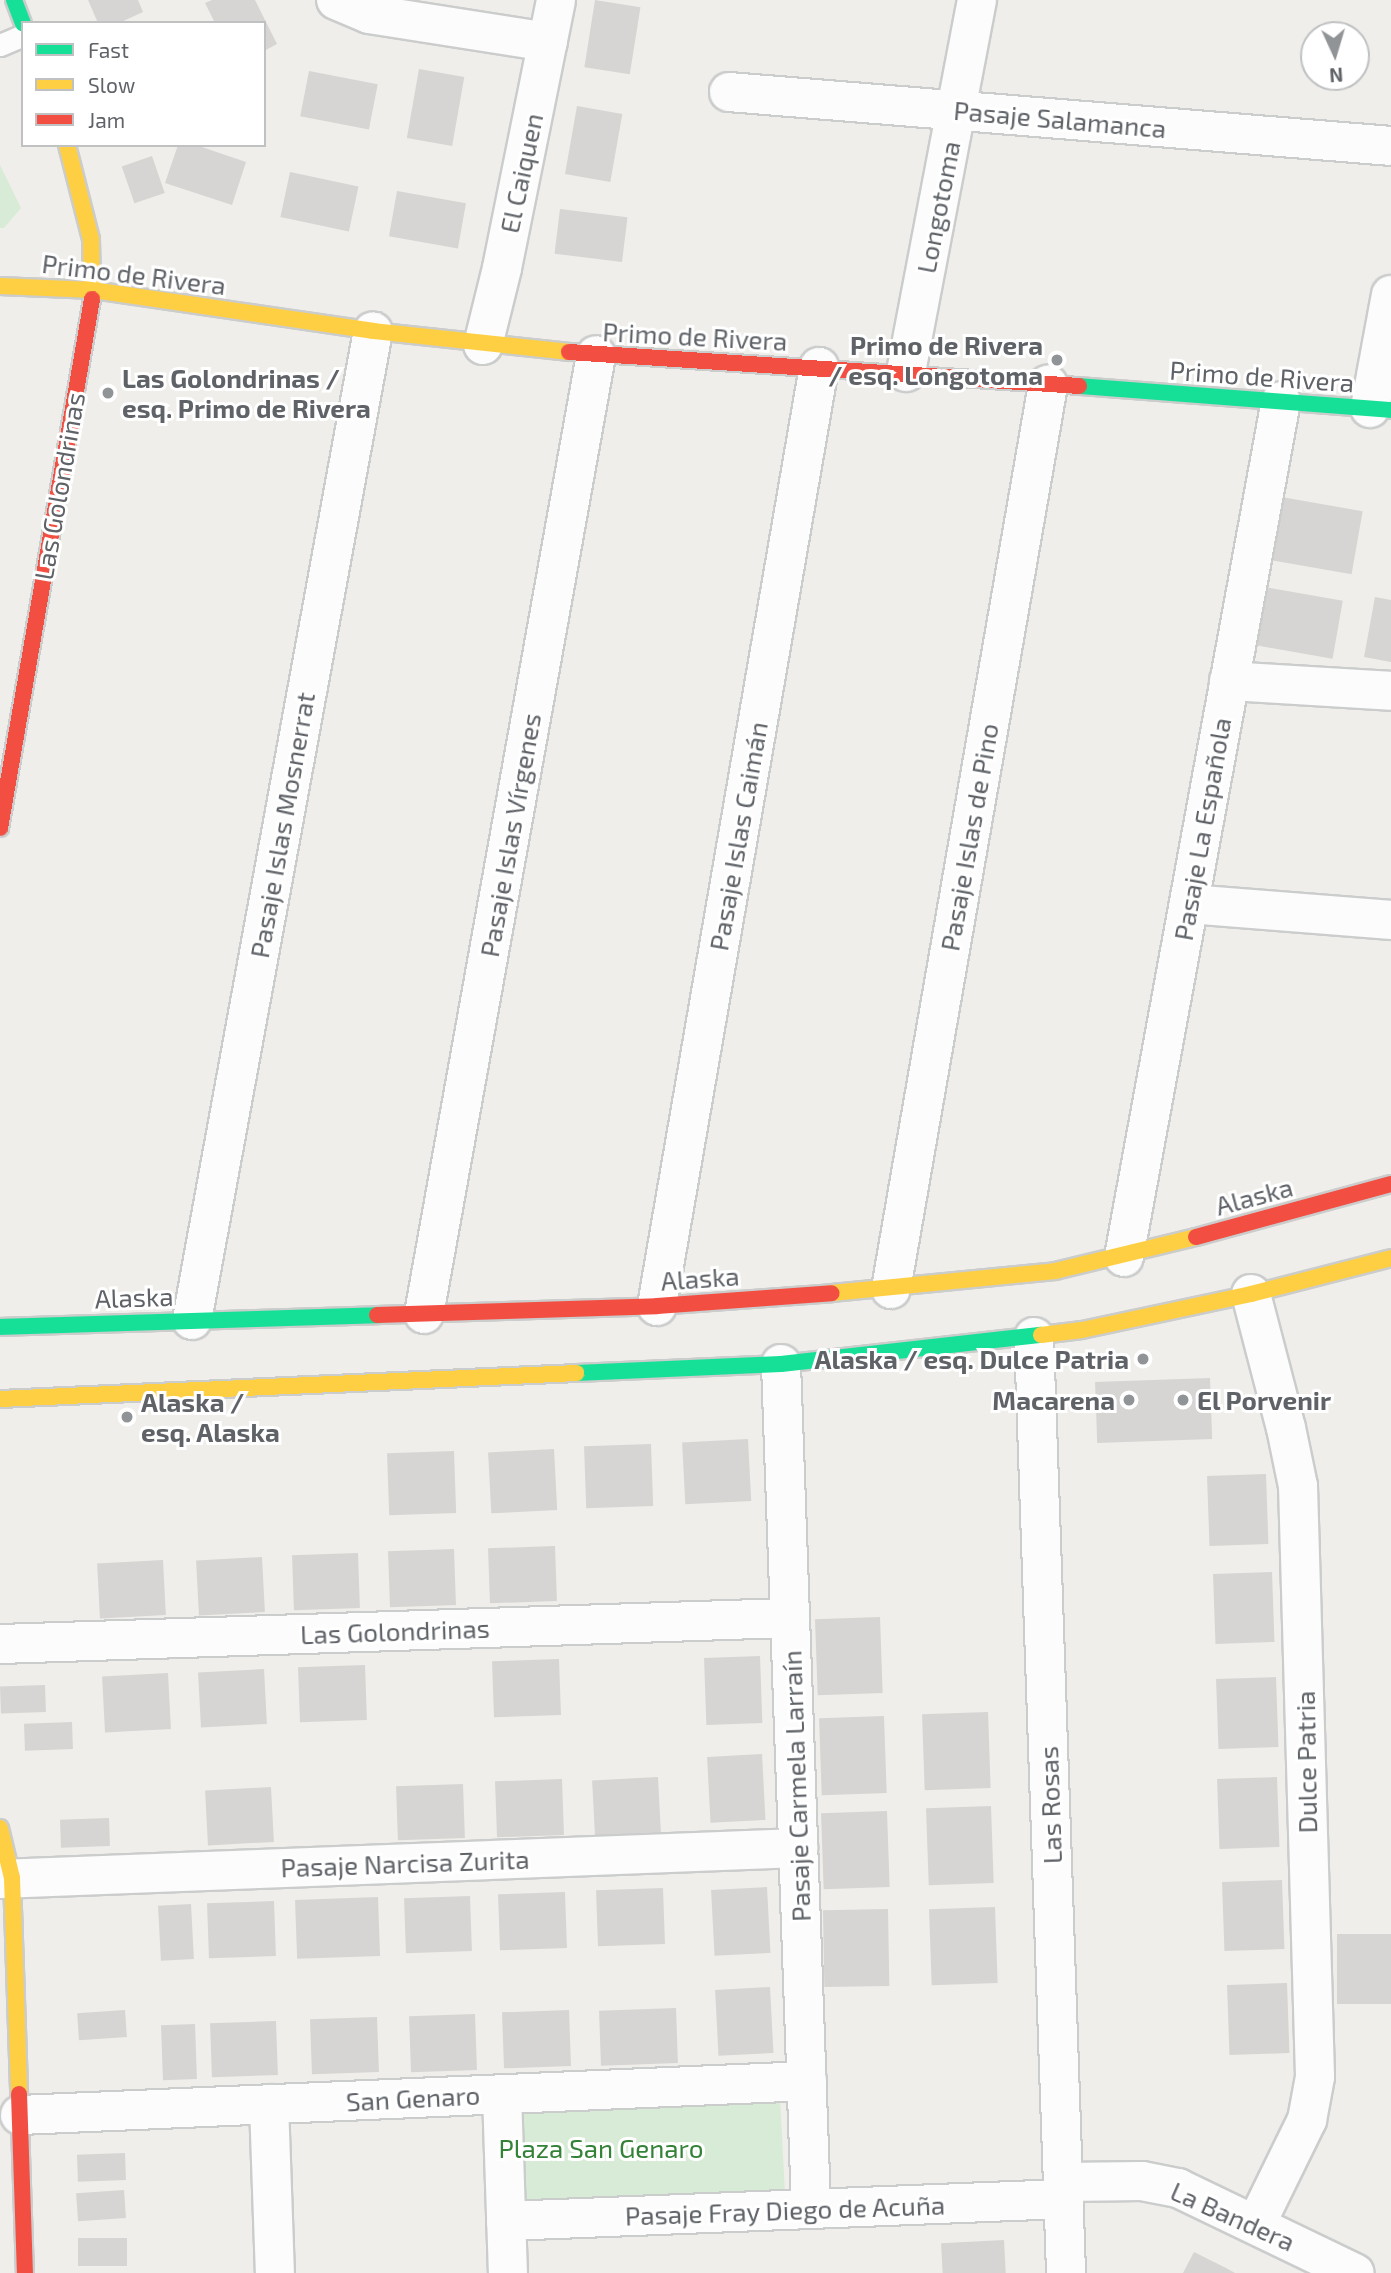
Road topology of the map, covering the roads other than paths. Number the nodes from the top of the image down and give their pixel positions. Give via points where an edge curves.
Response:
1 (14, 0) edge
2 (335, 0) edge
3 (556, 0) edge
4 (977, 0) edge
5 (22, 21) edge
6 (21, 36) edge
7 (548, 42) junction
8 (0, 45) edge
9 (729, 92) dead end
10 (956, 110) junction
11 (1391, 146) edge
12 (67, 147) edge
13 (0, 286) edge
14 (93, 290) junction
15 (1391, 295) edge
16 (373, 331) junction
17 (483, 345) junction
18 (596, 355) junction
19 (819, 367) junction
20 (906, 372) junction
21 (1048, 385) junction
22 (1281, 401) junction
23 (1381, 409) edge
24 (1229, 681) junction
25 (1391, 691) edge
26 (0, 828) edge
27 (1189, 904) junction
28 (1391, 920) edge
29 (1391, 1184) edge
30 (1124, 1257) junction
31 (1391, 1258) edge
32 (891, 1289) junction
33 (1251, 1293) junction
34 (657, 1306) junction
35 (424, 1314) junction
36 (191, 1320) junction
37 (0, 1326) edge
38 (1034, 1337) junction
39 (781, 1364) junction
40 (0, 1399) edge
41 (790, 1618) junction
42 (0, 1644) edge
43 (0, 1828) edge
44 (798, 1848) junction
45 (6, 1878) edge
46 (807, 2081) junction
47 (502, 2094) junction
48 (269, 2104) junction
49 (20, 2115) junction
50 (1063, 2191) junction
51 (811, 2208) junction
52 (506, 2221) junction
53 (1256, 2224) junction
54 (25, 2273) edge
55 (275, 2273) edge
56 (508, 2273) edge
57 (1066, 2273) edge
58 (1355, 2273) edge

1 - 5 street
2 - 7 street via 369,14
3 - 7 street, El Caiquen
4 - 10 street, Longotoma
6 - 8 lane
7 - 17 street, El Caiquen
9 - 10 street, Pasaje Salamanca
10 - 11 street, Pasaje Salamanca
10 - 20 street, Longotoma
12 - 14 street, Las Golondrinas via 92,239
13 - 14 street, Primo de Rivera
14 - 16 street, Primo de Rivera
14 - 26 street, Las Golondrinas
15 - 23 street
16 - 17 street, Primo de Rivera
16 - 36 street, Pasaje Islas Mosnerrat
17 - 18 street, Primo de Rivera
18 - 19 street, Primo de Rivera
18 - 35 street, Pasaje Islas Vírgenes
19 - 20 street, Primo de Rivera
19 - 34 street, Pasaje Islas Caimán
20 - 21 street, Primo de Rivera
21 - 22 street, Primo de Rivera
21 - 32 street, Pasaje Islas de Pino
22 - 23 street, Primo de Rivera
22 - 24 street, Pasaje La Española
24 - 25 street
24 - 27 street, Pasaje La Española
27 - 28 street
27 - 30 street, Pasaje La Española
29 - 30 street, Alaska
30 - 32 street, Alaska
31 - 33 street
32 - 34 street, Alaska
33 - 38 street
33 - 53 street, Dulce Patria via 1298,1486 1315,2077 1307,2120
34 - 35 street, Alaska
35 - 36 street, Alaska
36 - 37 street, Alaska
38 - 39 street
38 - 50 street, Las Rosas
39 - 40 street
39 - 41 street, Pasaje Carmela Larraín
41 - 42 street, Las Golondrinas
41 - 44 street, Pasaje Carmela Larraín
43 - 45 street
44 - 45 street, Pasaje Narcisa Zurita
44 - 46 street, Pasaje Carmela Larraín
45 - 49 street
46 - 47 street, San Genaro
46 - 51 street, Pasaje Carmela Larraín
47 - 48 street, San Genaro
47 - 52 street
48 - 49 street, San Genaro
48 - 55 street
49 - 54 street
50 - 51 street, Pasaje Fray Diego de Acuña
50 - 53 street, La Bandera via 1161,2183
50 - 57 street, Las Rosas
51 - 52 street, Pasaje Fray Diego de Acuña
52 - 56 street
53 - 58 street, La Bandera

